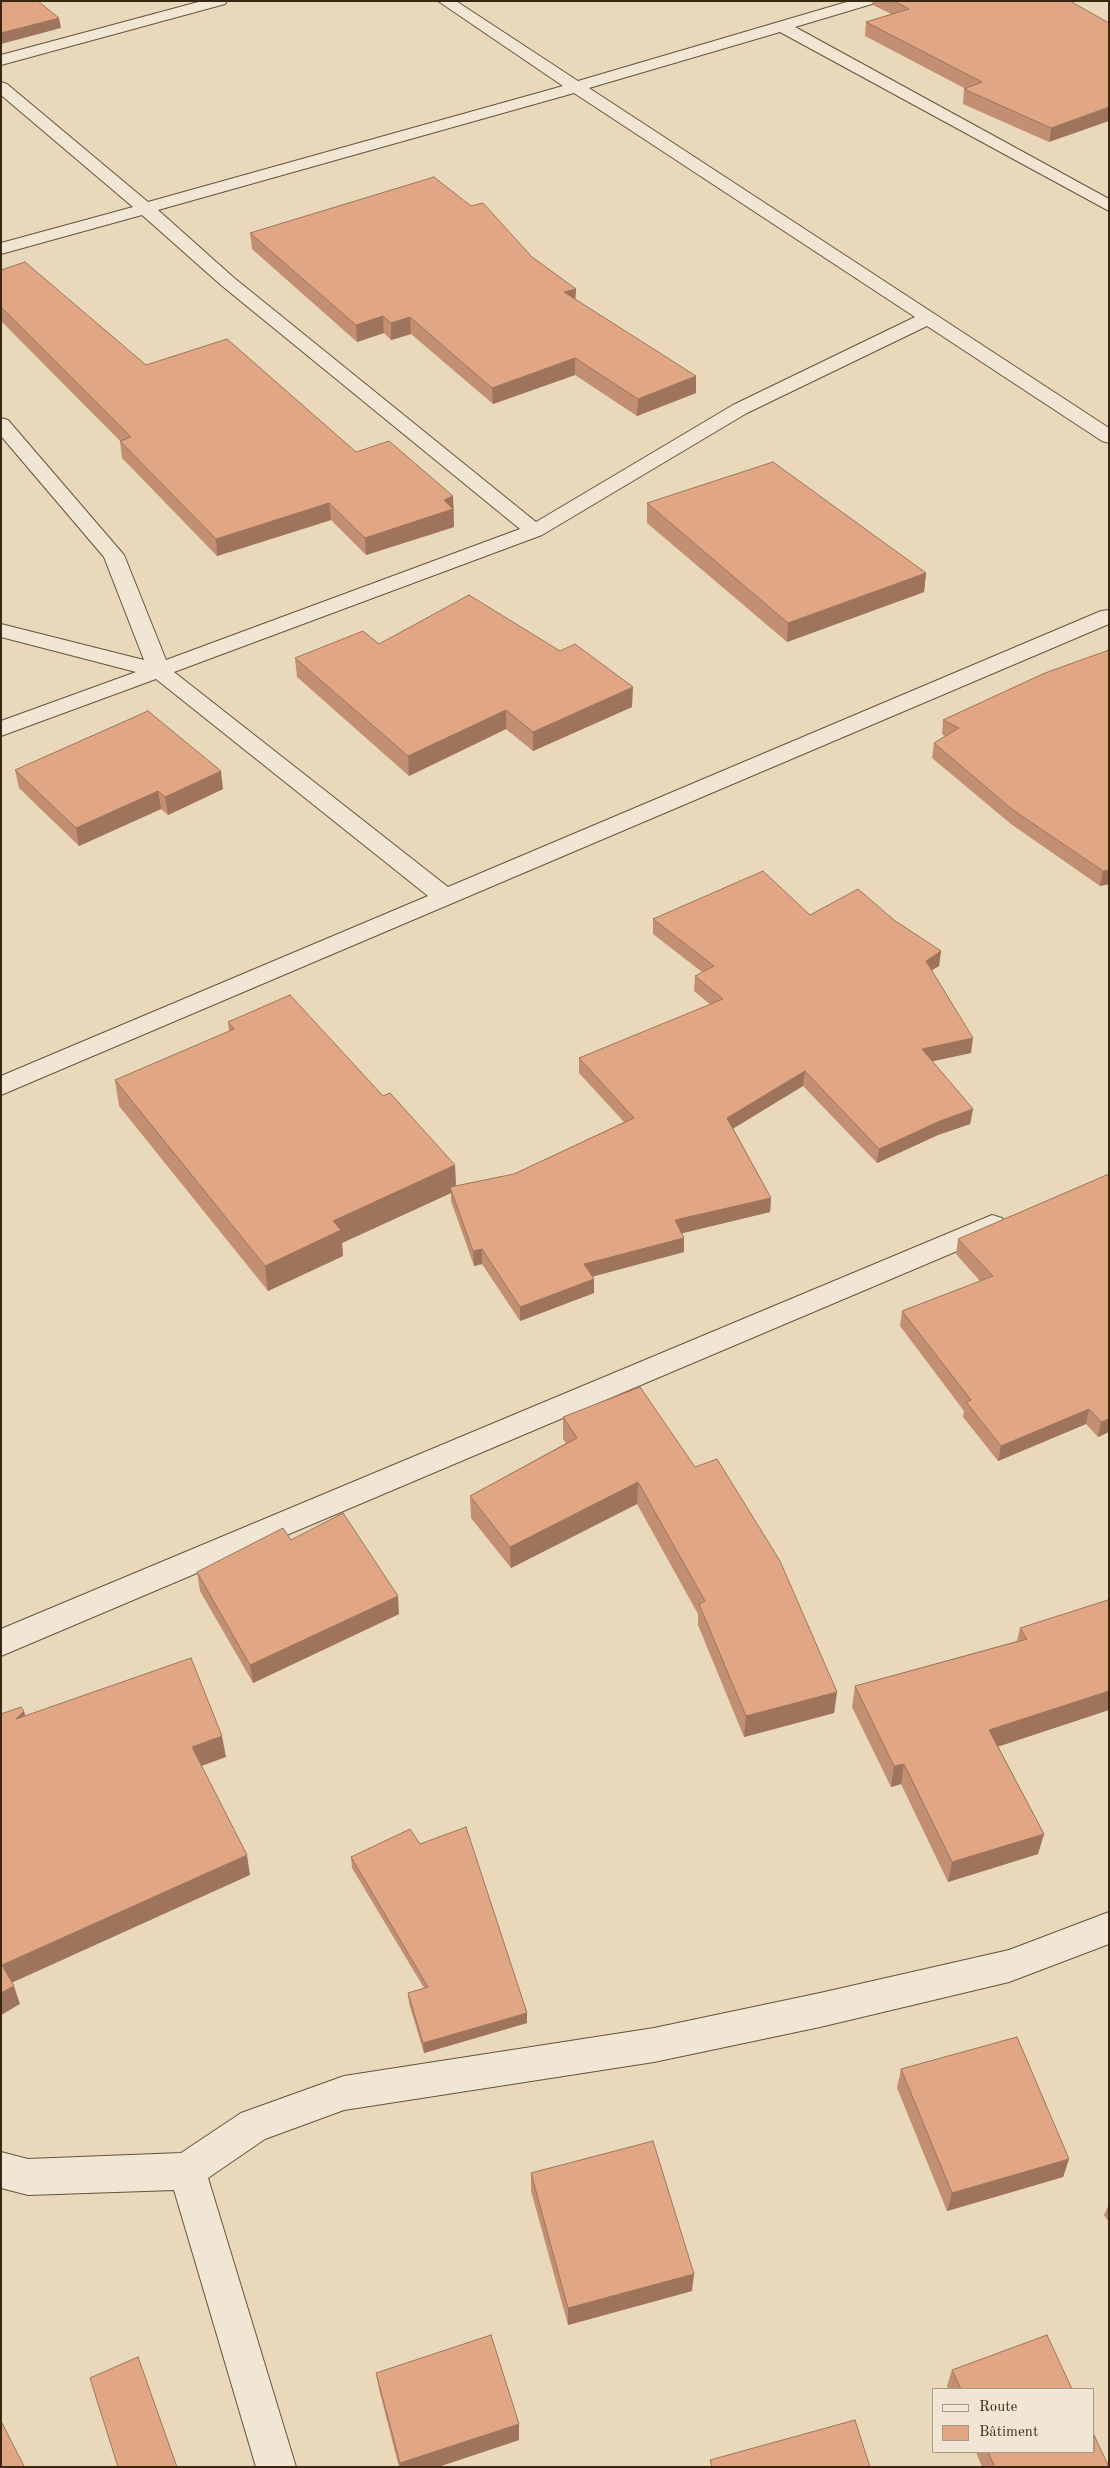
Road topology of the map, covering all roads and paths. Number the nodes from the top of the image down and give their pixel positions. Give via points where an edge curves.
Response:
1 (220, 1) edge
2 (446, 1) edge
3 (867, 1) edge
4 (781, 26) junction
5 (1, 60) edge
6 (1, 87) edge
7 (576, 87) junction
8 (1109, 206) edge
9 (146, 209) junction
10 (1, 250) edge
11 (928, 318) junction
12 (1, 424) edge
13 (1109, 437) edge
14 (535, 531) junction
15 (1109, 616) edge
16 (1, 630) edge
17 (159, 670) junction
18 (1, 729) edge
19 (445, 898) junction
20 (1, 1086) edge
21 (1017, 1215) edge
22 (1, 1643) edge
23 (1109, 1928) edge
24 (1, 2170) edge
25 (187, 2171) junction
26 (276, 2467) edge

1 - 5 street
2 - 7 street
3 - 4 street
4 - 7 street
4 - 8 street
6 - 9 street
7 - 9 street
7 - 11 street
9 - 10 street
9 - 14 street via 227,281
11 - 13 street
11 - 14 street via 740,410
12 - 17 street via 114,555
14 - 17 street
15 - 19 street
16 - 17 street
17 - 18 street
17 - 19 street
19 - 20 street
21 - 22 street
23 - 25 street via 1009,1966 820,2010 654,2045 344,2093 254,2125
24 - 25 street via 28,2177
25 - 26 street

